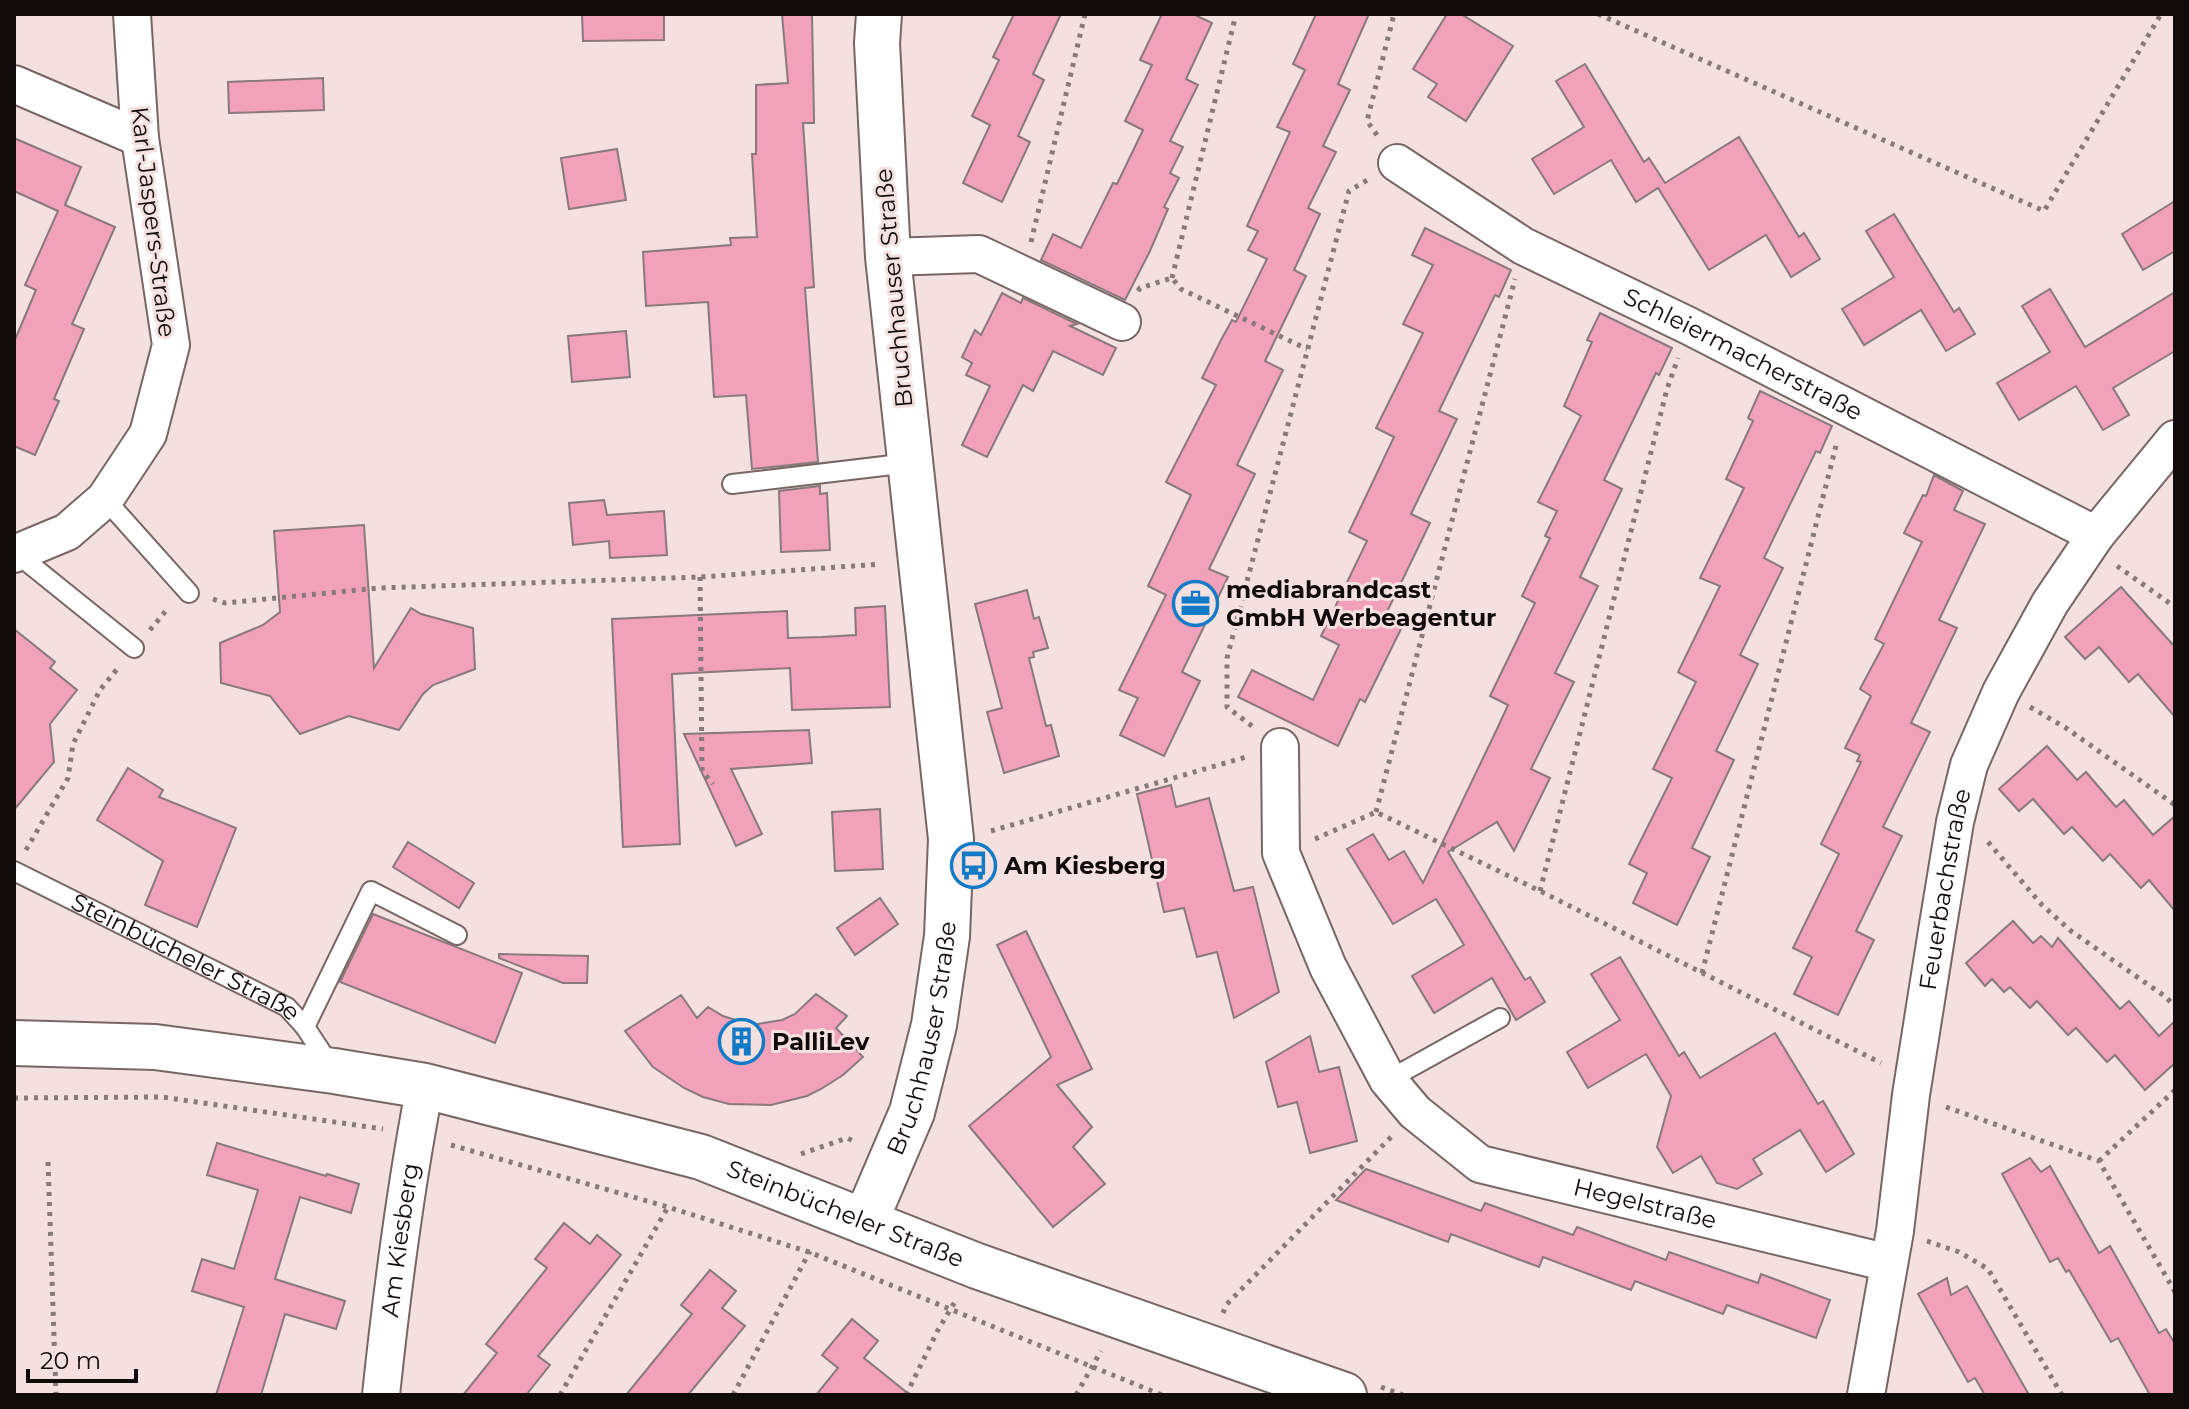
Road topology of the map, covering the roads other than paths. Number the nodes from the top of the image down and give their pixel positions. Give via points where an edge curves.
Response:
1 (132, 14) edge
2 (879, 14) edge
3 (14, 84) edge
4 (140, 138) junction
5 (1397, 163) road end
6 (888, 257) junction
7 (1122, 322) road end
8 (2175, 439) edge
9 (909, 463) junction
10 (732, 484) dead end
11 (105, 499) junction
12 (2096, 535) junction
13 (15, 553) edge
14 (189, 593) road end
15 (134, 648) road end
16 (1280, 747) road end
17 (18, 864) edge
18 (457, 935) dead end
19 (1500, 1018) dead end
20 (305, 1027) junction
21 (14, 1043) edge
22 (334, 1071) junction
23 (1388, 1080) junction
24 (425, 1086) junction
25 (849, 1216) junction
26 (1892, 1247) junction
27 (381, 1395) edge
28 (1344, 1395) edge
29 (1866, 1395) edge

1 - 4 street, Karl-Jaspers-Straße
2 - 6 street, Bruchhauser Straße
3 - 4 street
4 - 11 street, Karl-Jaspers-Straße via 171,345 148,434
5 - 12 street, Schleiermacherstraße via 1523,246
6 - 7 street via 979,254
6 - 9 street, Bruchhauser Straße
8 - 12 street, Feuerbachstraße
9 - 10 lane
9 - 25 street, Bruchhauser Straße via 951,839 947,936 934,1025 912,1112
11 - 13 street, Karl-Jaspers-Straße via 67,532
11 - 14 lane
12 - 26 street, Feuerbachstraße via 2050,603 2000,694 1969,765 1912,1087
13 - 15 lane
16 - 23 street, Hegelstraße via 1281,853 1328,967
17 - 20 lane, Steinbücheler Straße via 287,1007
18 - 20 lane via 371,891
19 - 23 lane
20 - 22 lane, Steinbücheler Straße
21 - 22 street, Steinbücheler Straße via 155,1047
22 - 24 street, Steinbücheler Straße
23 - 26 street, Hegelstraße via 1415,1112 1480,1164
24 - 25 street, Steinbücheler Straße via 701,1157
24 - 27 street, Am Kiesberg
25 - 28 street, Steinbücheler Straße
26 - 29 street, Feuerbachstraße

